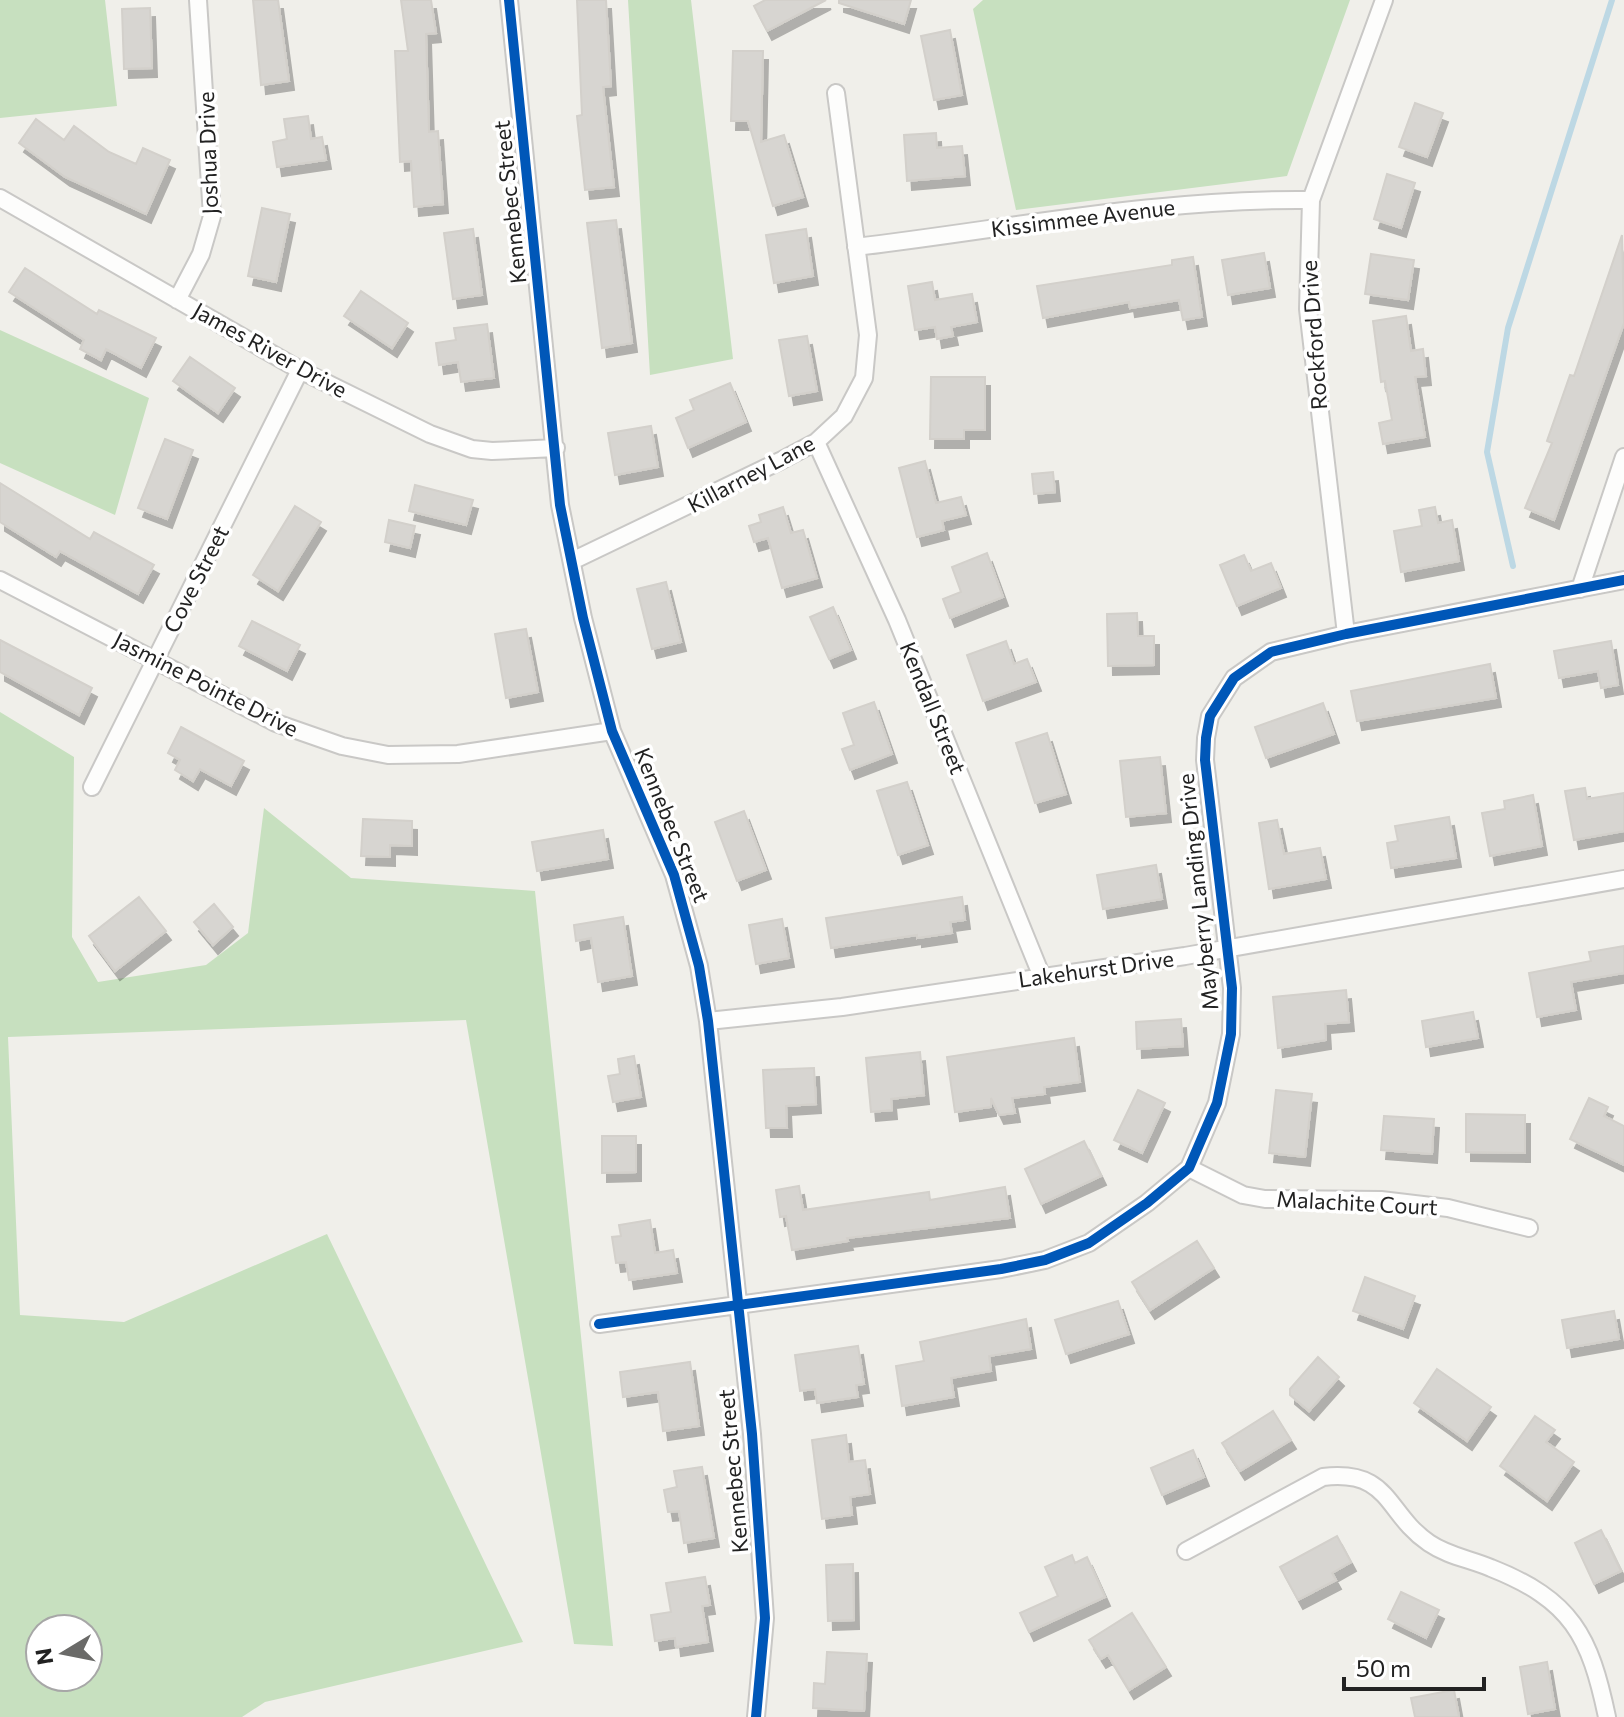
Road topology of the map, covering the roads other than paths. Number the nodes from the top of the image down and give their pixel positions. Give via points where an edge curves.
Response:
1 (198, 0) edge
2 (509, 0) edge
3 (1384, 0) edge
4 (836, 93) dead end
5 (0, 198) edge
6 (1311, 200) junction
7 (856, 247) junction
8 (177, 300) junction
9 (300, 370) junction
10 (816, 442) junction
11 (556, 448) junction
12 (1624, 457) edge
13 (572, 561) junction
14 (0, 580) edge
15 (1624, 580) edge
16 (1580, 589) junction
17 (1346, 634) junction
18 (156, 658) junction
19 (612, 731) junction
20 (92, 787) dead end
21 (1624, 879) edge
22 (1228, 948) junction
23 (1042, 977) junction
24 (708, 1021) junction
25 (1189, 1168) junction
26 (1529, 1228) dead end
27 (737, 1302) junction
28 (599, 1324) dead end
29 (1186, 1551) dead end
30 (756, 1717) edge
31 (1607, 1717) edge

1 - 8 street, Joshua Drive via 212,216 201,254
2 - 11 street, Kennebec Street
3 - 6 street, Rockford Drive
4 - 7 street, Killarney Lane
5 - 8 street, James River Drive
6 - 7 street, Kissimmee Avenue via 1234,201 1099,214
6 - 17 street, Rockford Drive via 1308,309
7 - 10 street, Killarney Lane via 868,335 864,378 844,416
8 - 9 street, James River Drive
9 - 11 street, James River Drive via 472,449
9 - 18 street, Cove Street
10 - 13 street, Killarney Lane
10 - 23 street, Kendall Street via 897,620
11 - 13 street, Kennebec Street via 560,505
12 - 16 street
13 - 19 street, Kennebec Street
14 - 18 street, Jasmine Pointe Drive
15 - 16 street, Mayberry Landing Drive
16 - 17 street, Mayberry Landing Drive
17 - 22 street, Mayberry Landing Drive via 1271,652 1251,663 1220,695 1210,716 1205,760
18 - 19 street, Jasmine Pointe Drive via 287,728 388,755 458,754
18 - 20 street, Cove Street
19 - 24 street, Kennebec Street via 674,875
21 - 22 street, Lakehurst Drive
22 - 23 street, Lakehurst Drive
22 - 25 street, Mayberry Landing Drive via 1231,1034 1224,1081
23 - 24 street, Lakehurst Drive
24 - 27 street, Kennebec Street
25 - 26 street, Malachite Court via 1243,1195 1265,1199 1381,1200 1448,1208
25 - 27 street, Mayberry Landing Drive via 1110,1232 1045,1260
27 - 28 street, Mayberry Landing Drive
27 - 30 street, Kennebec Street via 765,1618
29 - 31 street via 1323,1477 1347,1474 1370,1482 1434,1547 1539,1591 1574,1623 1587,1643

